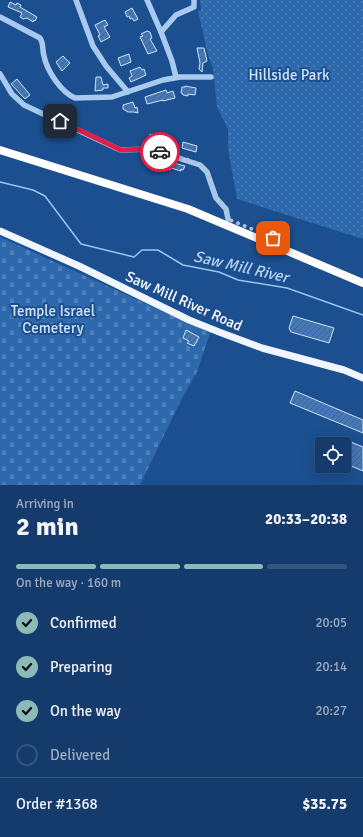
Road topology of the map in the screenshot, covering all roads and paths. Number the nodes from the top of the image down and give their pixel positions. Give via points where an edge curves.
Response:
1 (76, 0) edge
2 (147, 0) edge
3 (194, 0) edge
4 (0, 17) edge
5 (161, 32) junction
6 (0, 70) edge
7 (0, 74) edge
8 (176, 77) junction
9 (212, 77) dead end
10 (128, 92) junction
11 (0, 144) edge
12 (0, 150) edge
13 (228, 219) junction
14 (0, 231) edge
15 (363, 277) edge
16 (363, 283) edge
17 (363, 378) edge

1 - 10 street via 93,46
2 - 5 street
3 - 5 street via 194,7 176,15
4 - 10 street via 40,38 46,62 58,84 69,96 112,97
5 - 8 street
6 - 7 street
7 - 13 street via 12,94 24,105 116,148 150,149 200,165 207,172 216,198 226,210
8 - 9 street
8 - 10 street
11 - 13 highway via 158,193
12 - 16 highway via 172,203
13 - 15 highway
14 - 17 main road, Saw Mill River Road via 189,320 262,348 344,370

